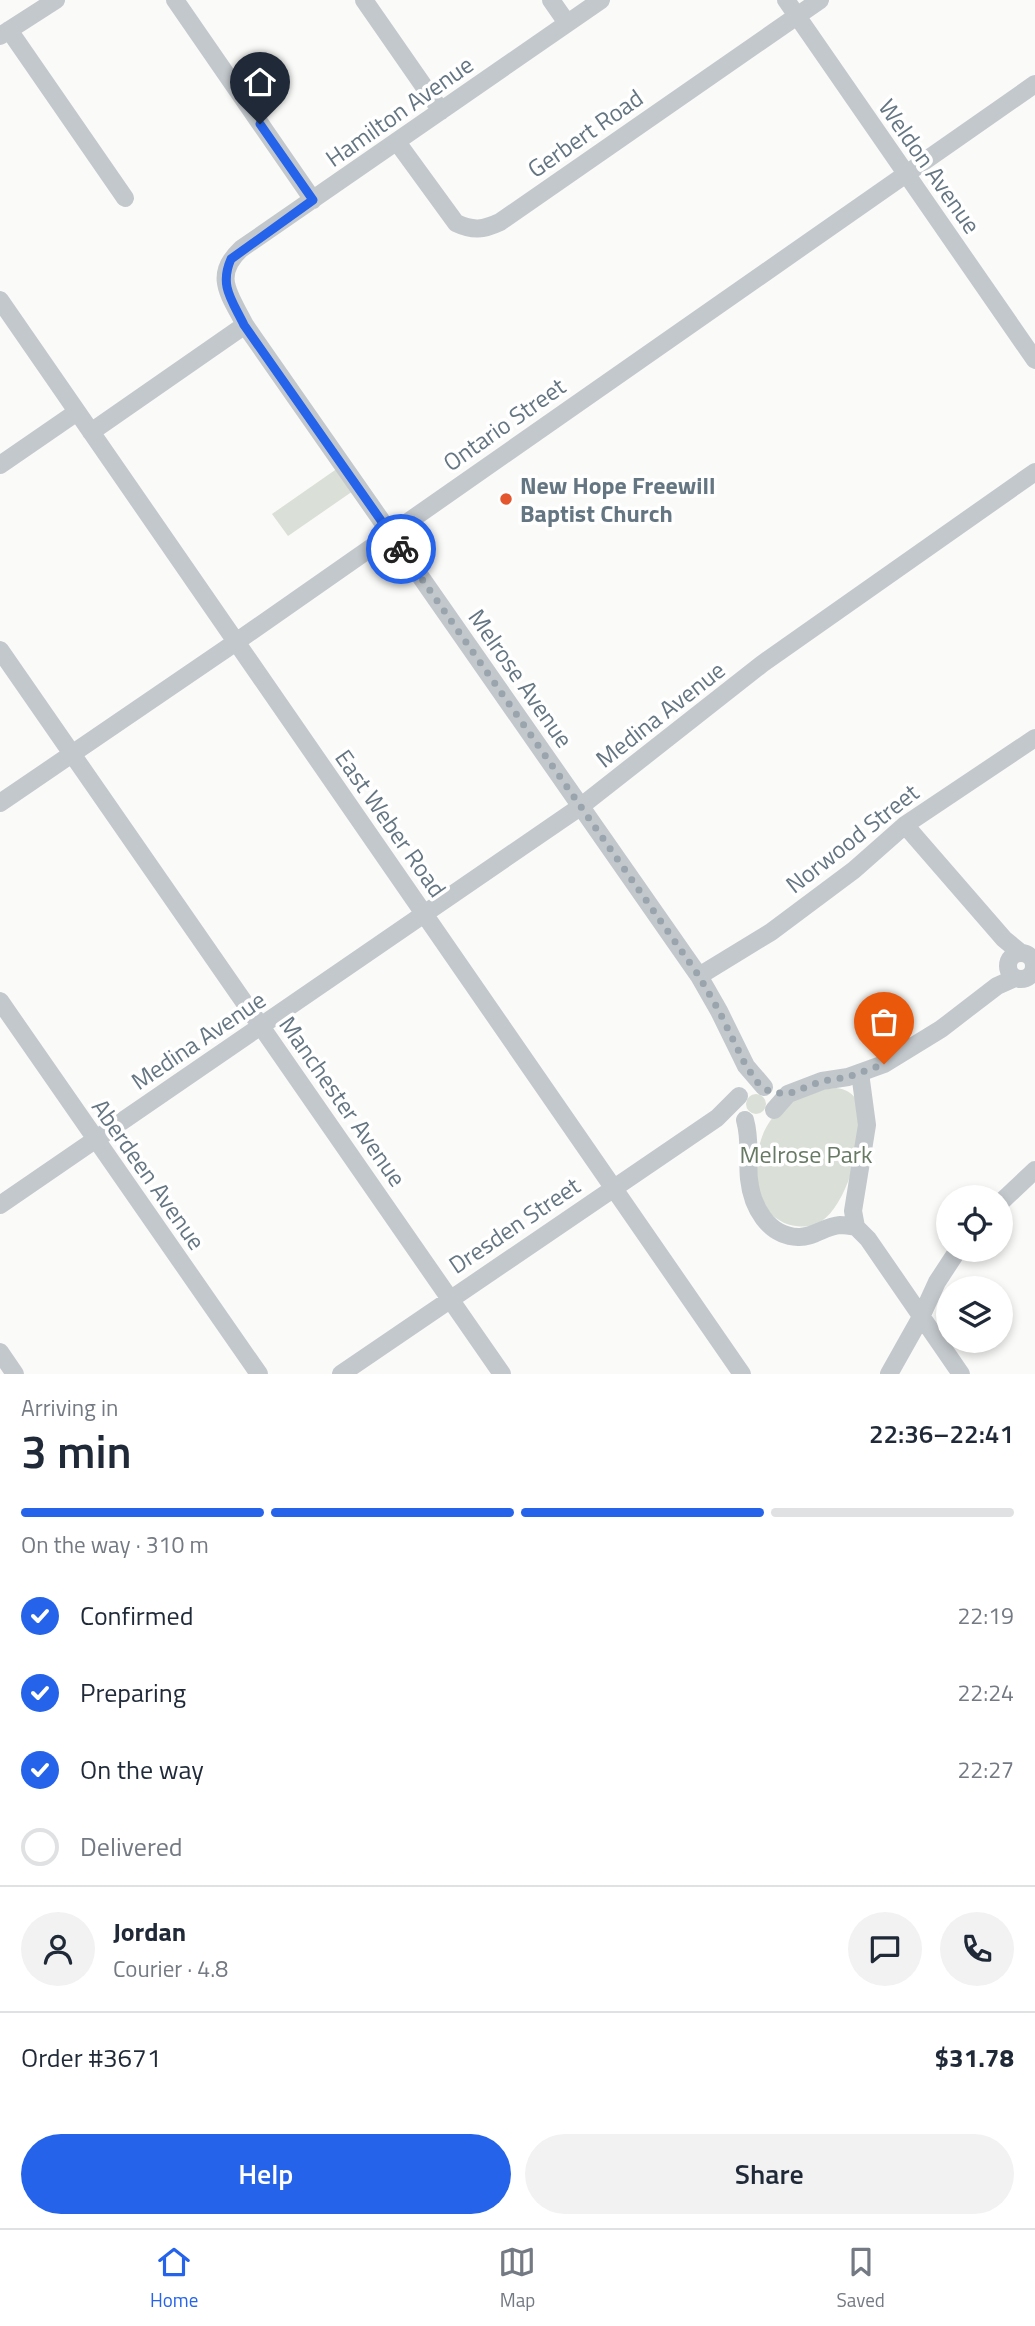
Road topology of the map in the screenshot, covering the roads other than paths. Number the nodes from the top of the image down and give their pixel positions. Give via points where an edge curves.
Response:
1 (56, 0) edge
2 (175, 0) edge
3 (364, 0) edge
4 (551, 0) edge
5 (601, 0) edge
6 (786, 0) edge
7 (820, 0) edge
8 (797, 16) junction
9 (567, 23) junction
10 (4, 33) edge
11 (1035, 84) edge
12 (441, 111) junction
13 (397, 142) junction
14 (906, 174) junction
15 (125, 198) dead end
16 (313, 200) junction
17 (0, 300) edge
18 (244, 325) junction
19 (1035, 360) edge
20 (77, 412) junction
21 (91, 432) junction
22 (0, 465) edge
23 (1035, 472) edge
24 (391, 533) junction
25 (236, 642) junction
26 (0, 650) edge
27 (1035, 738) edge
28 (73, 754) junction
29 (0, 803) edge
30 (580, 807) junction
31 (905, 825) junction
32 (424, 914) junction
33 (1025, 966) edge
34 (699, 976) junction
35 (0, 1001) edge
36 (262, 1026) junction
37 (746, 1066) junction
38 (860, 1073) junction
39 (774, 1091) junction
40 (741, 1093) junction
41 (770, 1115) junction
42 (743, 1117) junction
43 (716, 1118) junction
44 (750, 1138) junction
45 (96, 1140) junction
46 (1035, 1170) edge
47 (613, 1187) junction
48 (1013, 1191) edge
49 (0, 1205) edge
50 (856, 1227) junction
51 (950, 1262) edge
52 (449, 1298) junction
53 (922, 1317) junction
54 (0, 1352) edge
55 (15, 1374) edge
56 (259, 1374) edge
57 (341, 1374) edge
58 (502, 1374) edge
59 (742, 1374) edge
60 (889, 1374) edge
61 (961, 1374) edge

1 - 10 street
2 - 16 street
3 - 12 street
4 - 9 street
5 - 9 street, Hamilton Avenue
6 - 8 street, Weldon Avenue
7 - 8 street, Gerbert Road
8 - 13 street, Gerbert Road via 486,229 470,230 456,223
8 - 14 street, Weldon Avenue
9 - 12 street, Hamilton Avenue
10 - 15 street
11 - 14 street, Ontario Street
12 - 13 street, Hamilton Avenue
13 - 16 street, Hamilton Avenue
14 - 19 street, Weldon Avenue
14 - 24 street, Ontario Street
16 - 18 street, Hamilton Avenue via 231,259 225,285
17 - 20 street, East Weber Road
18 - 21 street
18 - 24 street, Melrose Avenue
20 - 21 street, East Weber Road
20 - 22 street
21 - 25 street, East Weber Road
23 - 30 street, Medina Avenue via 762,664
24 - 25 street, Ontario Street
24 - 30 street, Melrose Avenue
25 - 28 street, Ontario Street
25 - 32 street, East Weber Road
26 - 28 street, Manchester Avenue
27 - 31 street, Norwood Street
28 - 29 street, Ontario Street
28 - 36 street, Manchester Avenue
30 - 32 street, Medina Avenue
30 - 34 street, Melrose Avenue
31 - 33 street
31 - 34 street, Norwood Street via 771,932
32 - 36 street, Medina Avenue
32 - 47 street, East Weber Road
33 - 38 street via 941,1029 884,1064
34 - 37 street, Melrose Avenue
35 - 45 street, Aberdeen Avenue
36 - 45 street, Medina Avenue
36 - 52 street, Manchester Avenue
37 - 39 street, Melrose Avenue
37 - 40 street
38 - 39 street
38 - 50 street via 867,1125 854,1198
39 - 40 street via 754,1086
39 - 41 street
40 - 42 street via 737,1106
40 - 43 street, Dresden Street
41 - 42 street via 756,1123
41 - 44 street
42 - 43 street, Dresden Street
42 - 44 street
43 - 47 street, Dresden Street
44 - 50 street via 749,1179 761,1217 769,1226 799,1237 841,1225
45 - 49 street, Medina Avenue
45 - 56 street, Aberdeen Avenue
46 - 48 street
47 - 52 street, Dresden Street
47 - 59 street, East Weber Road
50 - 53 street
51 - 53 street
52 - 57 street, Dresden Street
52 - 58 street, Manchester Avenue
53 - 60 street
53 - 61 street
54 - 55 street

